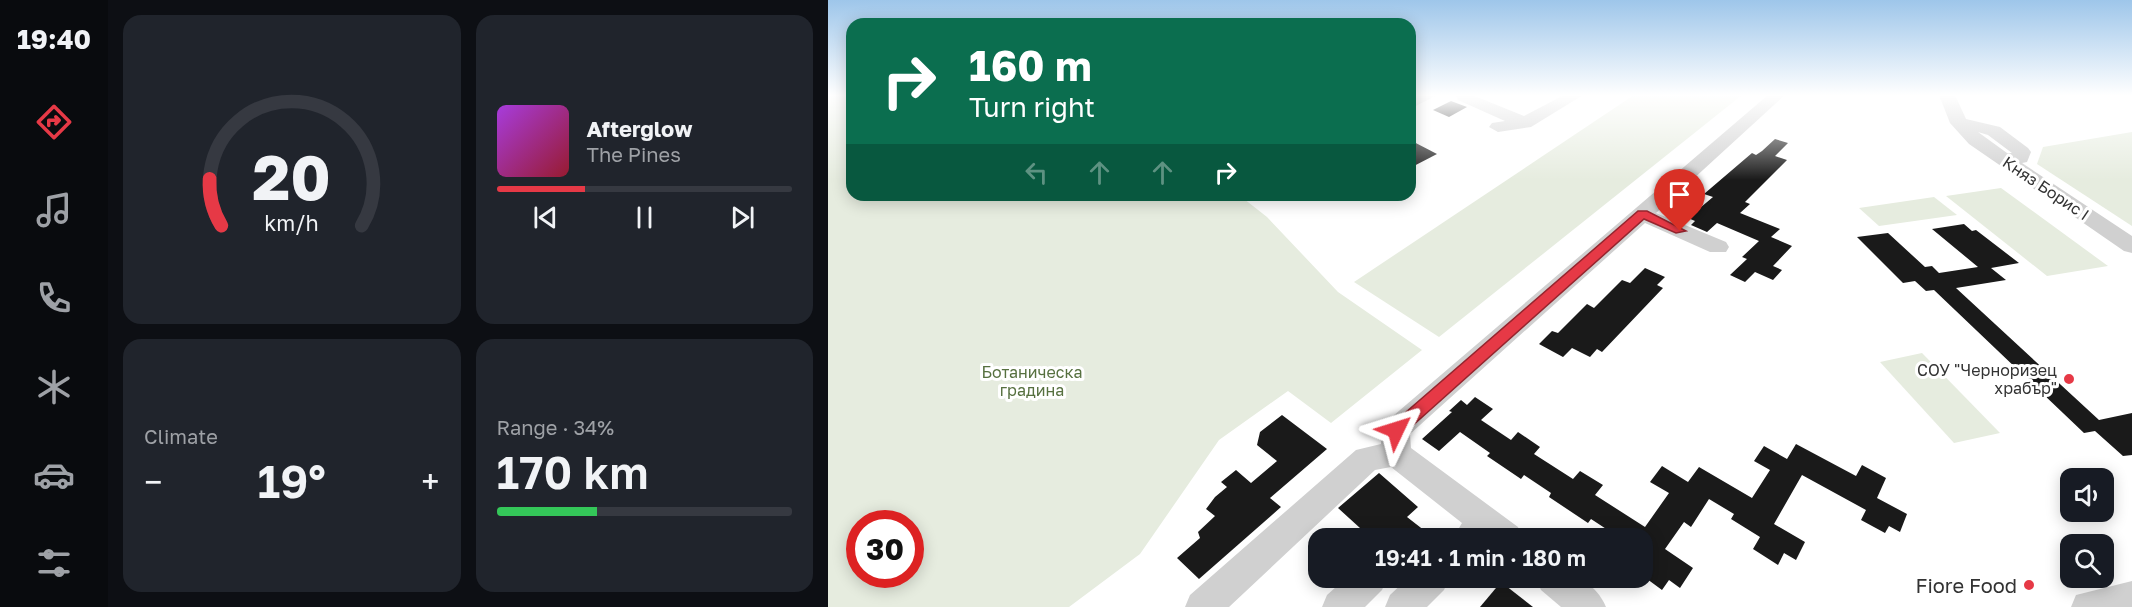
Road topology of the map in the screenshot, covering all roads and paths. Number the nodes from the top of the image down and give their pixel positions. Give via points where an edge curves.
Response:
1 (1523, 123) edge
2 (1745, 123) edge
3 (1959, 123) edge
4 (1498, 127) dead end
5 (1642, 214) junction
6 (2132, 246) edge
7 (1718, 247) dead end
8 (1396, 454) junction
9 (1481, 528) edge
10 (1360, 588) edge
11 (1422, 588) edge
12 (1565, 588) edge
13 (2132, 598) edge
14 (1203, 607) edge
15 (1340, 607) edge
16 (1403, 607) edge
17 (1588, 607) edge
18 (2089, 607) edge

1 - 4 street
2 - 5 street
3 - 6 street, Княз Борис I via 2002,159
5 - 7 street
5 - 8 street via 1396,430
8 - 9 street
8 - 14 street via 1367,459
10 - 15 street
11 - 16 street
12 - 17 street
13 - 18 street

